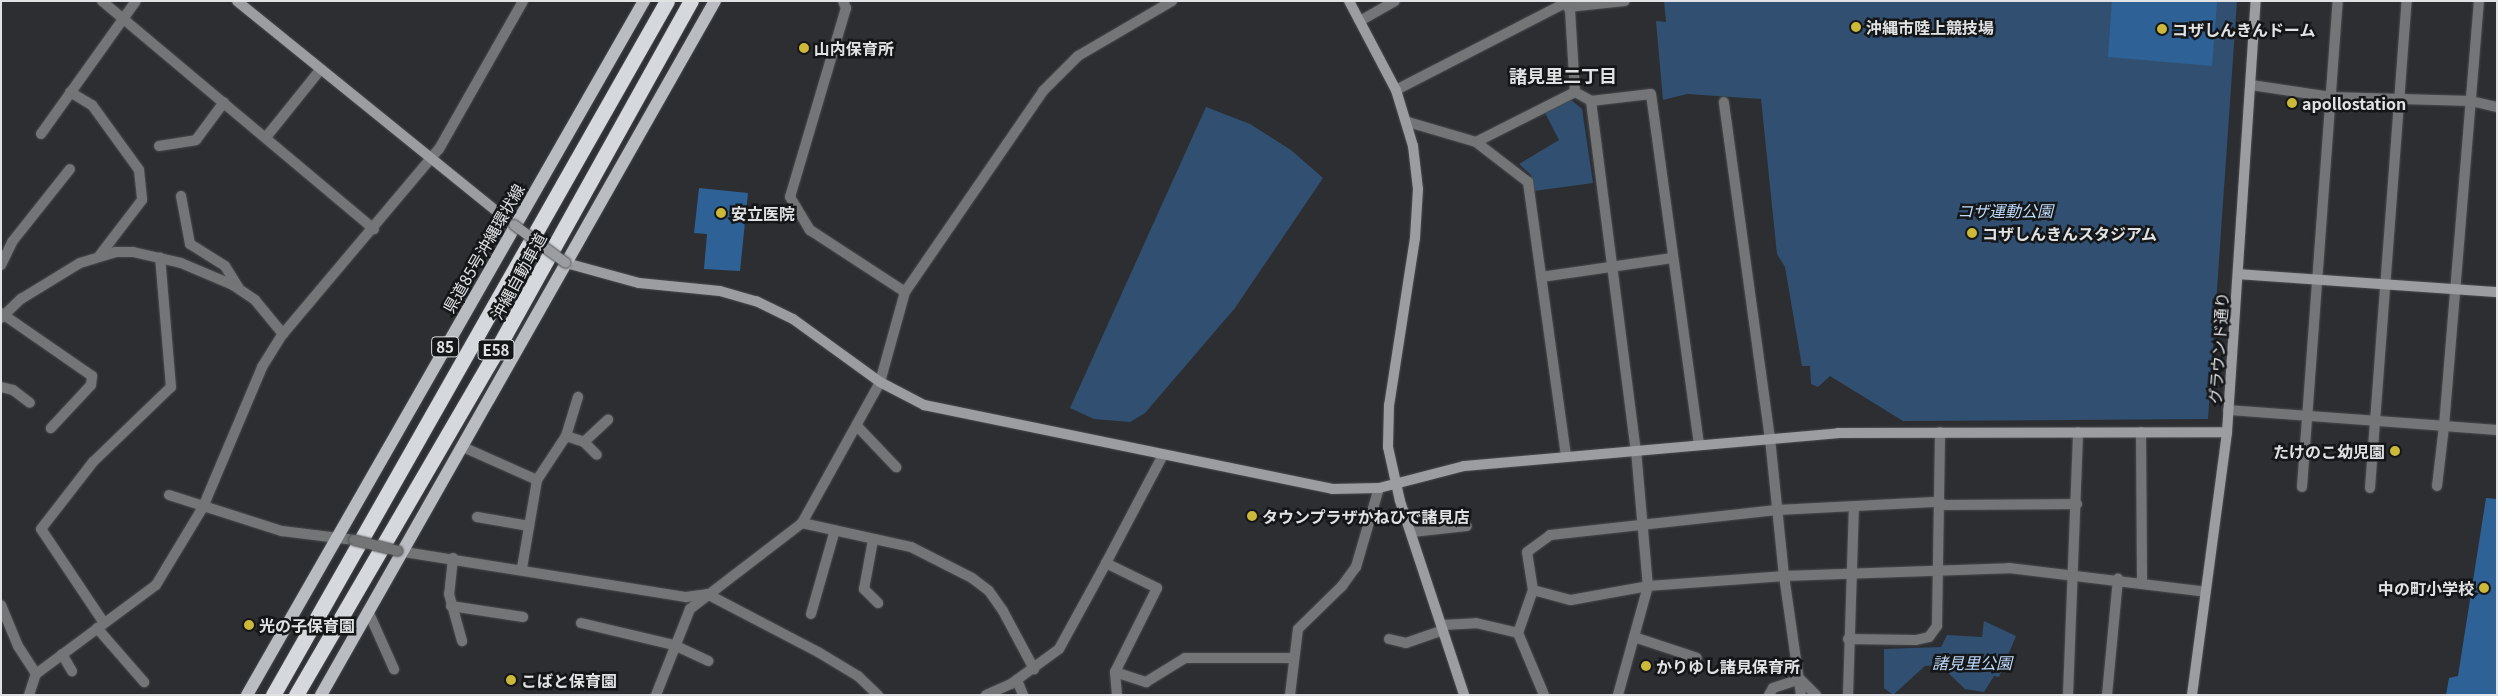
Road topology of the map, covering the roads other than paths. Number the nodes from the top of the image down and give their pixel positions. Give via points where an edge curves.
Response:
1 (102, 1) edge
2 (136, 1) edge
3 (523, 1) edge
4 (644, 1) edge
5 (667, 1) edge
6 (691, 1) edge
7 (715, 1) edge
8 (843, 1) edge
9 (1172, 1) edge
10 (1349, 1) edge
11 (1394, 1) edge
12 (1625, 1) edge
13 (2256, 1) edge
14 (2338, 1) edge
15 (2407, 1) edge
16 (2479, 1) edge
17 (240, 2) edge
18 (1566, 4) edge
19 (124, 18) junction
20 (1360, 21) junction
21 (320, 70) junction
22 (2251, 85) junction
23 (1396, 90) junction
24 (70, 92) junction
25 (1575, 92) junction
26 (2331, 96) junction
27 (2400, 99) junction
28 (1592, 101) junction
29 (2471, 101) junction
30 (224, 102) junction
31 (1724, 102) dead end
32 (2497, 106) edge
33 (1408, 122) junction
34 (41, 134) dead end
35 (267, 136) junction
36 (1476, 142) junction
37 (159, 146) dead end
38 (430, 160) junction
39 (70, 169) dead end
40 (181, 196) dead end
41 (514, 225) junction
42 (374, 229) junction
43 (100, 255) junction
44 (160, 257) junction
45 (1673, 258) junction
46 (566, 263) junction
47 (1, 265) edge
48 (1612, 267) junction
49 (2238, 274) junction
50 (1541, 277) junction
51 (2317, 280) junction
52 (2387, 284) junction
53 (238, 288) junction
54 (2455, 289) junction
55 (905, 292) junction
56 (2497, 292) edge
57 (2, 315) edge
58 (283, 334) junction
59 (880, 382) junction
60 (1, 387) edge
61 (578, 396) dead end
62 (30, 403) dead end
63 (2228, 410) junction
64 (2309, 415) junction
65 (608, 420) dead end
66 (2377, 422) junction
67 (857, 426) junction
68 (2444, 426) junction
69 (51, 428) dead end
70 (2497, 430) edge
71 (1940, 432) junction
72 (2078, 432) junction
73 (2141, 432) junction
74 (2227, 432) junction
75 (566, 436) junction
76 (1770, 438) junction
77 (584, 442) junction
78 (1699, 444) junction
79 (463, 448) junction
80 (1636, 450) junction
81 (596, 455) dead end
82 (1164, 455) junction
83 (1566, 456) junction
84 (896, 467) dead end
85 (537, 480) junction
86 (1395, 484) junction
87 (2437, 486) dead end
88 (2302, 487) dead end
89 (1379, 488) junction
90 (2370, 488) dead end
91 (169, 495) dead end
92 (1939, 503) junction
93 (2077, 504) junction
94 (203, 507) junction
95 (1854, 507) junction
96 (1777, 510) junction
97 (477, 517) dead end
98 (1643, 522) junction
99 (802, 523) junction
100 (529, 526) junction
101 (1467, 526) dead end
102 (835, 530) junction
103 (1412, 532) junction
104 (337, 537) junction
105 (873, 540) junction
106 (401, 551) junction
107 (453, 558) junction
108 (1106, 563) junction
109 (522, 568) junction
110 (1850, 571) junction
111 (1939, 571) junction
112 (2074, 574) junction
113 (1784, 576) junction
114 (2118, 580) junction
115 (2142, 583) junction
116 (1648, 586) junction
117 (1533, 590) junction
118 (2206, 592) junction
119 (707, 594) junction
120 (878, 603) dead end
121 (1, 605) edge
122 (451, 606) junction
123 (368, 611) junction
124 (811, 614) dead end
125 (523, 617) dead end
126 (581, 623) dead end
127 (100, 626) junction
128 (1443, 627) junction
129 (1518, 634) junction
130 (1634, 637) junction
131 (1389, 639) dead end
132 (1848, 639) junction
133 (462, 641) dead end
134 (674, 644) junction
135 (62, 654) junction
136 (1294, 658) junction
137 (1697, 658) dead end
138 (709, 661) dead end
139 (394, 669) dead end
140 (1034, 669) junction
141 (72, 671) dead end
142 (1115, 672) junction
143 (36, 674) junction
144 (1800, 679) junction
145 (1017, 680) junction
146 (144, 682) dead end
147 (29, 695) edge
148 (247, 695) edge
149 (272, 695) edge
150 (296, 695) edge
151 (321, 695) edge
152 (656, 695) edge
153 (878, 695) edge
154 (986, 695) edge
155 (1023, 695) edge
156 (1117, 695) edge
157 (1290, 695) edge
158 (1464, 695) edge
159 (1544, 695) edge
160 (1618, 695) edge
161 (1769, 695) edge
162 (1801, 695) edge
163 (1816, 695) edge
164 (1848, 695) edge
165 (2068, 695) edge
166 (2107, 695) edge
167 (2192, 695) edge

1 - 19 street
2 - 19 street
3 - 38 street via 465,107
4 - 41 main road, 県道85号沖縄環状線 / 85
5 - 149 highway, 沖縄自動車道 / E58
6 - 150 highway, 沖縄自動車道 / E58 via 492,358
7 - 46 main road
8 - 55 street via 846,8 790,197 810,230
9 - 55 street via 1078,56 1043,92
10 - 20 street
11 - 20 street
12 - 18 street
13 - 22 street, グラウンド通り
14 - 26 street
15 - 27 street
16 - 29 street
17 - 21 street
18 - 23 street
18 - 25 street
19 - 24 street
19 - 30 street
20 - 23 street
21 - 35 street
21 - 38 street
22 - 26 street
22 - 49 street, グラウンド通り
23 - 33 street
24 - 34 street
24 - 43 street via 92,105 139,170 142,200
25 - 28 street
25 - 36 street
26 - 27 street
26 - 51 street
27 - 29 street
27 - 52 street
28 - 45 street via 1651,94
28 - 48 street
29 - 32 street
29 - 54 street
30 - 35 street
30 - 37 street via 196,140
31 - 76 street
33 - 36 street
33 - 86 street via 1417,168 1417,211 1389,405 1388,447
35 - 42 street
36 - 50 street via 1528,182
38 - 41 street
38 - 42 street
39 - 47 street via 12,242
40 - 53 street via 190,244 225,266
41 - 46 street, bridge
41 - 104 main road, 県道85号沖縄環状線 / 85
42 - 58 street
43 - 44 street via 134,252
43 - 57 street via 41,285
44 - 53 street
44 - 127 street via 171,387 93,462 40,530
45 - 48 street
45 - 78 street
46 - 59 street via 640,283 720,291 756,302 810,330
46 - 79 main road
48 - 50 street
48 - 80 street
49 - 51 street
49 - 63 street, グラウンド通り
50 - 83 street
51 - 52 street
51 - 64 street
52 - 54 street
52 - 66 street
53 - 58 street via 255,300
54 - 56 street
54 - 68 street
55 - 59 street
57 - 69 street via 92,376 91,384
58 - 94 street via 245,403
59 - 67 street
59 - 82 street via 924,405
60 - 62 street via 13,390
61 - 75 street
63 - 64 street
63 - 74 street, グラウンド通り
64 - 66 street
64 - 88 street
65 - 77 street
66 - 68 street
66 - 90 street
67 - 84 street
67 - 99 street
68 - 70 street
68 - 87 street
71 - 72 street
71 - 76 street via 1838,432
71 - 92 street
72 - 73 street
72 - 93 street
73 - 74 street
73 - 115 street
74 - 118 street, グラウンド通り
75 - 77 street
75 - 85 street
76 - 78 street
76 - 96 street
77 - 81 street
78 - 80 street
79 - 85 street
79 - 106 main road
80 - 83 street
80 - 98 street
82 - 89 street via 1319,488
82 - 108 street
83 - 86 street via 1464,466
85 - 100 street
86 - 89 street
86 - 103 street
89 - 136 street via 1356,567 1342,586 1298,628
91 - 94 street
92 - 93 street
92 - 95 street
92 - 111 street
93 - 112 street
94 - 104 street via 282,531
94 - 127 street via 156,585
95 - 96 street
95 - 110 street
96 - 98 street
96 - 113 street
97 - 100 street
98 - 116 street
98 - 117 street via 1540,540 1528,552
99 - 102 street
99 - 119 street
100 - 109 street
101 - 103 street
102 - 105 street
102 - 124 street
103 - 128 street
104 - 106 street, bridge
104 - 148 main road, 県道85号沖縄環状線 / 85
105 - 120 street via 864,589
105 - 140 street via 911,547 989,591
106 - 107 street
106 - 123 main road
107 - 109 street
107 - 122 street
108 - 140 street via 1074,628 1059,649
108 - 142 street via 1157,588
109 - 119 street via 686,597
110 - 111 street
110 - 113 street
110 - 132 street
111 - 112 street via 2010,568
111 - 132 street via 1937,626 1930,637 1916,640
112 - 114 street
112 - 165 street
113 - 116 street
113 - 144 street
114 - 115 street
114 - 166 street
115 - 118 street
116 - 117 street via 1570,600
116 - 130 street
117 - 129 street
118 - 167 street, グラウンド通り
119 - 134 street via 690,609
119 - 153 street via 826,657 858,676
121 - 143 street via 18,646
122 - 125 street
122 - 133 street
123 - 139 street
123 - 151 main road
126 - 134 street
127 - 135 street
127 - 146 street
128 - 129 street via 1476,623
128 - 131 street via 1406,643
128 - 158 street
129 - 159 street
130 - 137 street
130 - 160 street
132 - 164 street
134 - 138 street
134 - 152 street
135 - 141 street
135 - 143 street
136 - 142 street via 1185,658 1146,682
136 - 157 street
140 - 145 street
142 - 156 street
143 - 147 street
144 - 161 street via 1773,688
144 - 162 street
144 - 163 street
145 - 154 street
145 - 155 street

